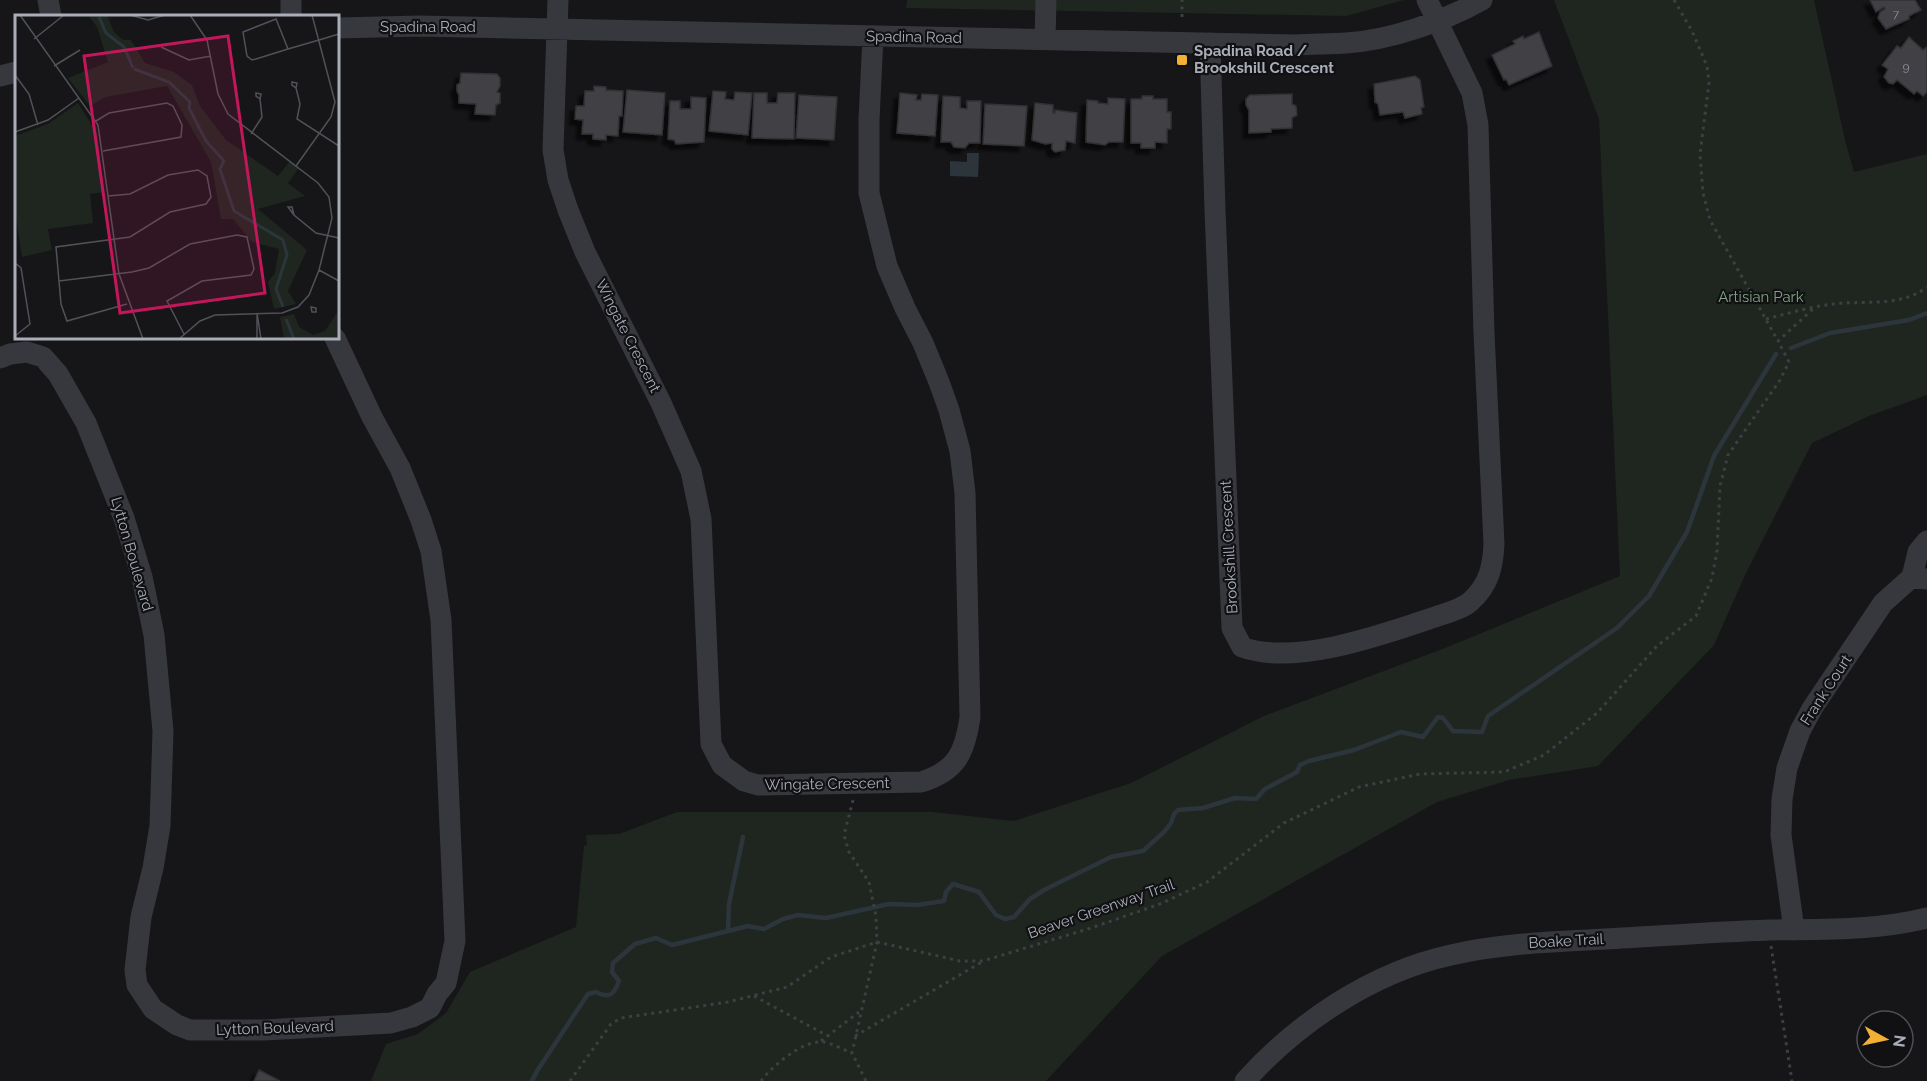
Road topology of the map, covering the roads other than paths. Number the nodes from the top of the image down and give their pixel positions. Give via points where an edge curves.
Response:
1 (48, 0) edge
2 (558, 0) edge
3 (1046, 0) edge
4 (1427, 0) edge
5 (1482, 0) edge
6 (51, 15) edge
7 (1437, 21) junction
8 (339, 28) edge
9 (558, 29) junction
10 (873, 36) junction
11 (1045, 39) junction
12 (1210, 43) junction
13 (15, 72) edge
14 (0, 76) edge
15 (335, 339) edge
16 (0, 358) edge
17 (1927, 541) edge
18 (1920, 578) edge
19 (1927, 918) edge
20 (1794, 930) junction
21 (1245, 1081) edge

1 - 6 street
2 - 9 street, Wingate Crescent
3 - 11 street
4 - 7 street, Brookshill Crescent
5 - 7 street, Spadina Road
7 - 12 street, Spadina Road via 1346,43
7 - 12 street, Brookshill Crescent via 1472,93 1479,125 1493,563 1488,579 1470,603 1377,637 1319,649 1253,651 1242,647 1232,628
8 - 9 street, Spadina Road
9 - 10 street, Spadina Road
9 - 10 street, Wingate Crescent via 553,150 558,180 585,252 691,471 701,519 711,744 722,765 744,781 758,785 921,782 936,778 956,761 966,744 970,717 965,493 960,451 939,382 887,266 869,193
10 - 11 street, Spadina Road
11 - 12 street, Spadina Road
13 - 14 street
15 - 16 street, Lytton Boulevard via 400,468 421,520 441,621 455,941 446,983 430,1008 391,1023 190,1030 153,1009 137,985 136,948 160,826 163,731 154,635 142,577 124,518 86,423 57,374 43,357 27,352
17 - 18 street, Frank Court via 1918,552
18 - 20 street, Frank Court via 1883,603 1814,707 1786,768 1781,835
19 - 20 street, Boake Trail via 1863,929
20 - 21 street, Boake Trail via 1508,945 1450,955 1414,966 1351,995 1297,1032

